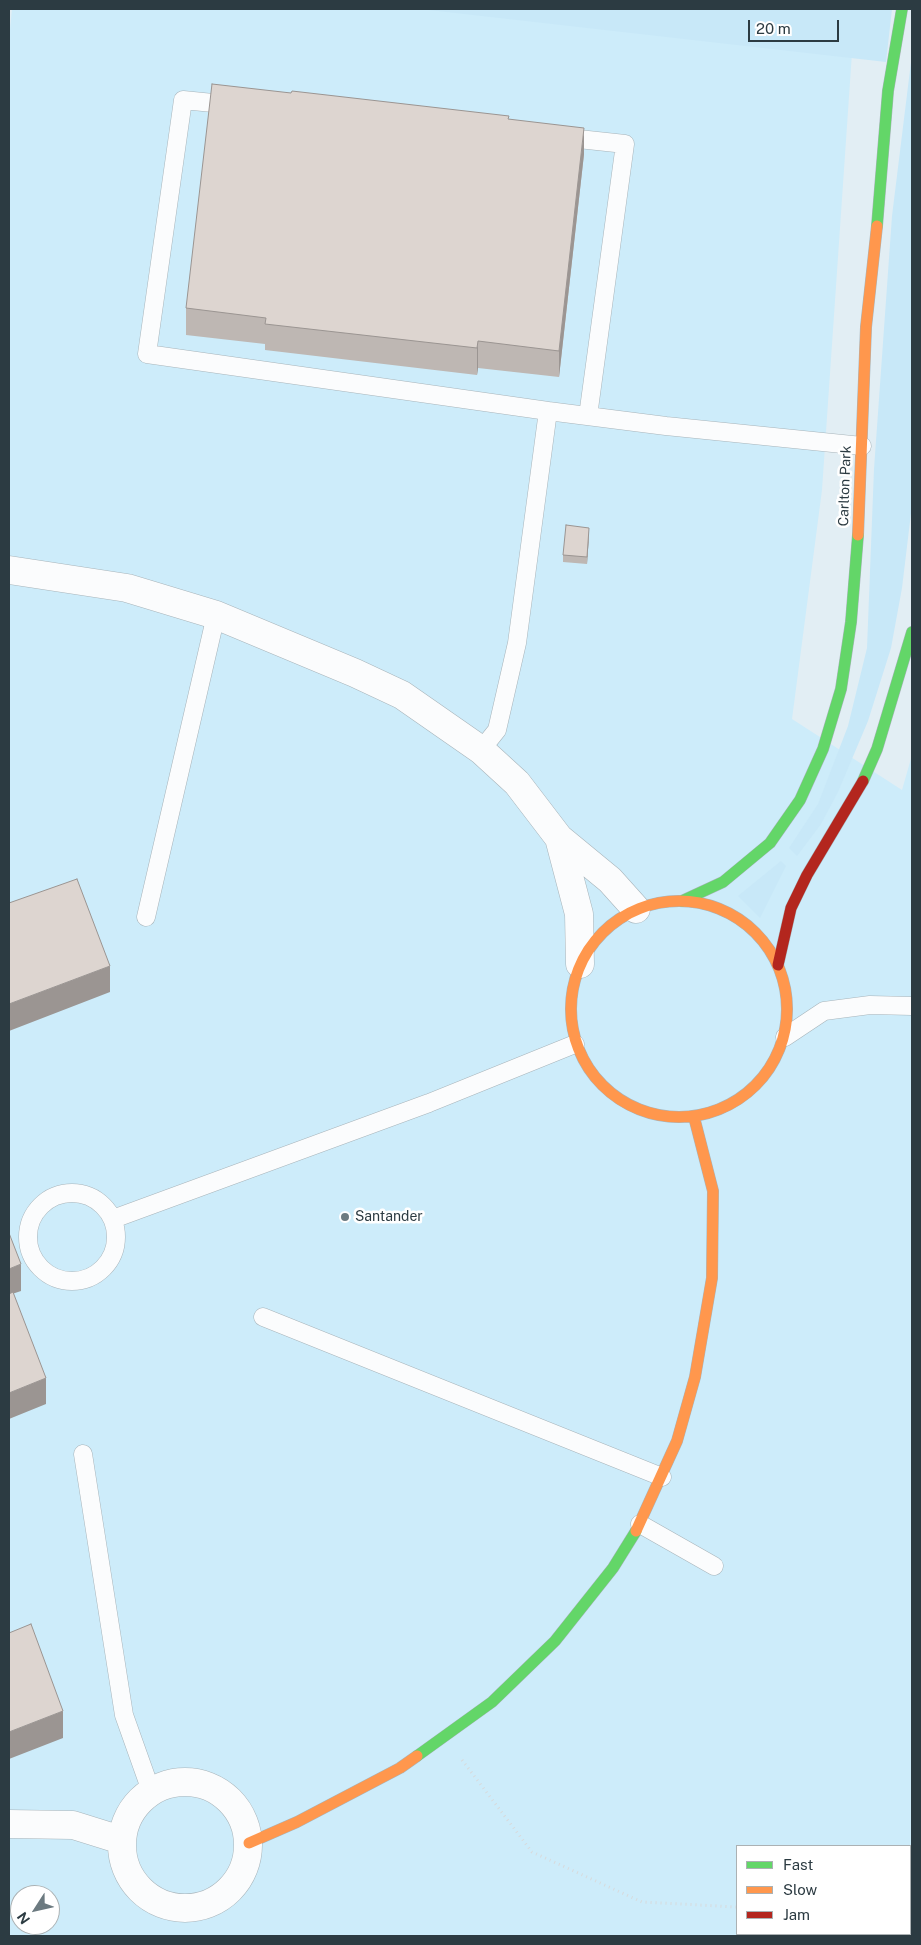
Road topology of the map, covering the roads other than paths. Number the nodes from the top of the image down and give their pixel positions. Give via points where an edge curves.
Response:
1 (902, 9) edge
2 (252, 107) edge
3 (546, 136) edge
4 (548, 411) junction
5 (588, 416) junction
6 (862, 446) junction
7 (9, 570) edge
8 (216, 615) junction
9 (912, 632) edge
10 (481, 750) junction
11 (559, 838) junction
12 (682, 900) junction
13 (636, 909) junction
14 (146, 917) dead end
15 (580, 964) junction
16 (778, 965) junction
17 (912, 1006) edge
18 (785, 1037) junction
19 (576, 1044) junction
20 (694, 1118) junction
21 (113, 1220) junction
22 (264, 1317) dead end
23 (83, 1454) dead end
24 (662, 1477) junction
25 (640, 1524) junction
26 (714, 1566) dead end
27 (151, 1791) junction
28 (9, 1824) edge
29 (121, 1840) junction
30 (249, 1843) junction

1 - 6 street, Carlton Park via 888,91 866,326
2 - 4 lane via 183,100 147,354
3 - 5 lane via 624,144
4 - 5 lane
4 - 10 lane via 517,643 497,730
5 - 6 lane
6 - 12 street, Carlton Park via 851,622 840,689 823,748 800,800 770,843 723,882
7 - 8 street via 127,588
8 - 10 street via 402,695
8 - 14 lane
9 - 16 street via 877,749 857,793 807,875 791,908
10 - 11 street via 517,783
11 - 13 street via 610,880
11 - 15 street via 579,914
12 - 13 street
12 - 16 street via 712,906 739,919 762,940
13 - 15 street via 613,922 594,941
15 - 19 street via 570,1017
16 - 18 street via 787,1001
17 - 18 lane via 870,1005 824,1011
18 - 20 street via 772,1066 751,1091 725,1108
19 - 20 street via 594,1077 621,1102 657,1116
19 - 21 lane via 429,1103
20 - 24 street via 713,1191 712,1278 696,1377 677,1441
21 - 21 lane via 115,1247 110,1260 89,1278 61,1280 48,1274 30,1252 30,1222 37,1209 63,1193 78,1192 93,1198 105,1207
22 - 24 lane
23 - 27 lane via 124,1715
24 - 25 street
25 - 26 lane
25 - 30 street via 613,1568 555,1641 492,1702 400,1768 297,1822
27 - 29 street via 131,1812
27 - 30 street via 188,1781 215,1789 236,1807 245,1824
28 - 29 street via 73,1825
29 - 30 street via 123,1860 145,1895 164,1905 184,1908 204,1906 237,1882 246,1863

